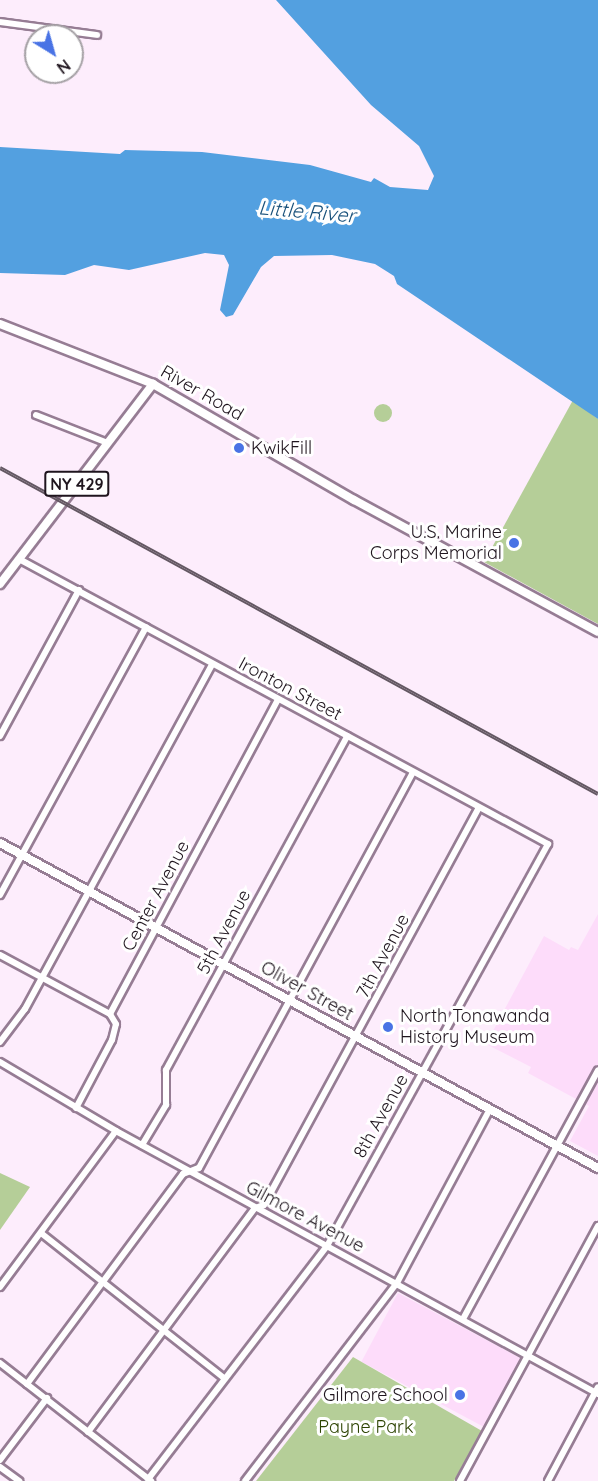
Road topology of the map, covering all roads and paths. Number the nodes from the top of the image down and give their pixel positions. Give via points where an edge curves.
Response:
1 (0, 22) edge
2 (97, 35) dead end
3 (0, 324) edge
4 (153, 384) junction
5 (36, 415) dead end
6 (108, 442) junction
7 (19, 559) junction
8 (0, 584) edge
9 (79, 590) junction
10 (146, 627) junction
11 (598, 633) edge
12 (212, 664) junction
13 (279, 699) junction
14 (0, 736) edge
15 (347, 736) junction
16 (413, 772) junction
17 (479, 808) junction
18 (0, 843) edge
19 (548, 844) joint
20 (21, 855) junction
21 (88, 891) junction
22 (0, 896) edge
23 (156, 928) junction
24 (0, 955) edge
25 (224, 965) junction
26 (42, 978) junction
27 (290, 1000) junction
28 (110, 1014) junction
29 (356, 1037) junction
30 (0, 1042) edge
31 (0, 1062) edge
32 (598, 1070) edge
33 (422, 1072) junction
34 (76, 1108) junction
35 (490, 1109) junction
36 (116, 1131) junction
37 (142, 1145) junction
38 (557, 1145) junction
39 (598, 1168) edge
40 (191, 1171) junction
41 (255, 1208) junction
42 (598, 1226) edge
43 (41, 1233) junction
44 (327, 1246) junction
45 (103, 1283) junction
46 (397, 1283) junction
47 (0, 1287) edge
48 (463, 1319) junction
49 (164, 1330) junction
50 (528, 1356) junction
51 (0, 1363) edge
52 (224, 1378) junction
53 (27, 1384) junction
54 (597, 1391) edge
55 (47, 1398) junction
56 (88, 1432) junction
57 (0, 1460) edge
58 (0, 1467) edge
59 (149, 1480) edge
60 (19, 1481) edge
61 (245, 1481) edge
62 (460, 1481) edge
63 (548, 1481) edge

1 - 2 street
3 - 4 main road, River Road
4 - 6 main road, NY 429
4 - 11 main road, River Road via 354,500
5 - 6 street
6 - 7 main road, NY 429
7 - 8 main road, NY 429
7 - 9 street, Ironton Street
9 - 10 street, Ironton Street
9 - 14 street
10 - 12 street, Ironton Street
10 - 20 street
12 - 13 street, Ironton Street
12 - 21 street
13 - 15 street, Ironton Street
13 - 23 street, Center Avenue
15 - 16 street, Ironton Street
15 - 25 street, 5th Avenue
16 - 17 street, Ironton Street
16 - 27 street
17 - 19 street, Ironton Street
17 - 29 street, 7th Avenue
18 - 20 main road, Oliver Street
19 - 33 street, 8th Avenue
20 - 21 main road, Oliver Street
20 - 22 street
21 - 23 main road, Oliver Street
21 - 26 street
23 - 25 main road, Oliver Street
23 - 28 street, Center Avenue
24 - 26 street
25 - 27 main road, Oliver Street
25 - 37 street, 5th Avenue via 166,1070 166,1105
26 - 28 street
26 - 30 street
27 - 29 main road, Oliver Street
27 - 40 street via 199,1168
28 - 34 street via 116,1024 112,1040
29 - 33 main road, Oliver Street
29 - 41 street, 7th Avenue via 264,1205
31 - 34 street, Gilmore Avenue
32 - 38 street
33 - 35 main road, Oliver Street
33 - 44 street, 8th Avenue
34 - 36 street, Gilmore Avenue
35 - 38 main road, Oliver Street
35 - 46 street
36 - 37 street, Gilmore Avenue
36 - 43 street
37 - 40 street, Gilmore Avenue
38 - 39 main road, Oliver Street
38 - 48 street
40 - 41 street, Gilmore Avenue
40 - 45 street via 183,1174
41 - 44 street, Gilmore Avenue
41 - 49 street, 7th Avenue
42 - 50 street
43 - 45 street
43 - 47 street
44 - 46 street, Gilmore Avenue
44 - 52 street, 8th Avenue
45 - 49 street
45 - 53 street
46 - 48 street, Gilmore Avenue
46 - 61 street
48 - 50 street, Gilmore Avenue
49 - 52 street
49 - 56 street, 7th Avenue
50 - 54 street, Gilmore Avenue
50 - 62 street
51 - 53 street
52 - 59 street, 8th Avenue
53 - 55 street
54 - 63 street
55 - 56 street
55 - 57 street
56 - 59 street
58 - 60 street

